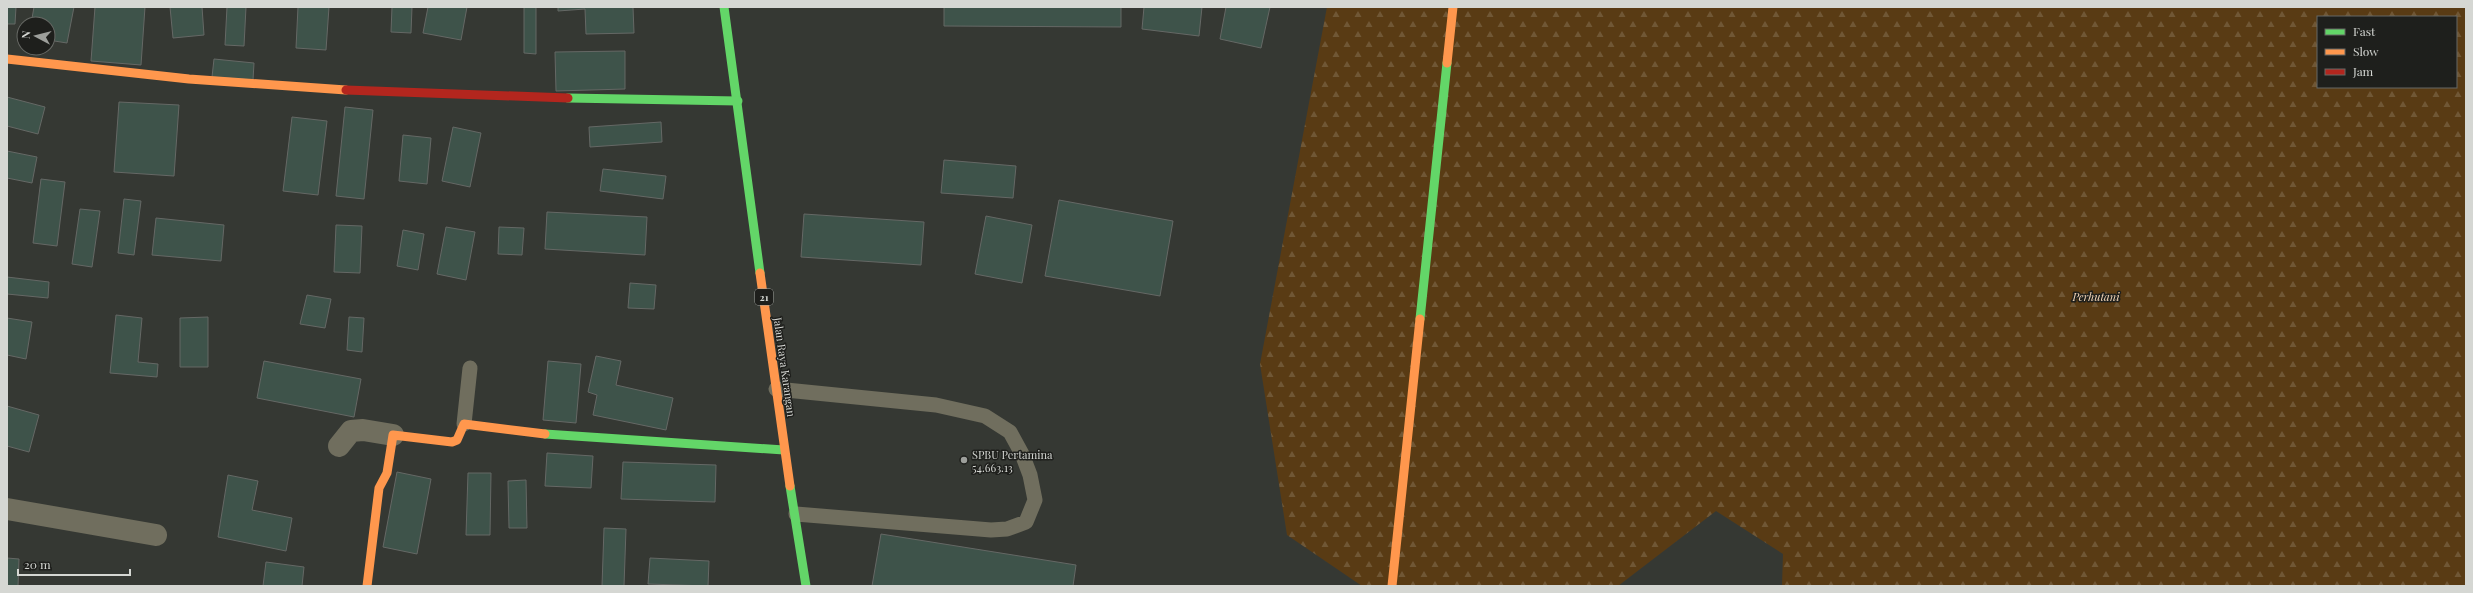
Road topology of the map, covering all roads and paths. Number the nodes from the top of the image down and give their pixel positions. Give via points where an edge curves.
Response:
1 (724, 7) edge
2 (1453, 7) edge
3 (7, 59) edge
4 (738, 101) junction
5 (470, 368) dead end
6 (776, 389) junction
7 (464, 424) junction
8 (393, 435) junction
9 (339, 446) dead end
10 (784, 450) junction
11 (7, 509) edge
12 (796, 514) junction
13 (156, 535) dead end
14 (367, 586) edge
15 (806, 586) edge
16 (1392, 586) edge

1 - 4 main road, Jalan Raya Karangan / 21
2 - 16 main road
3 - 4 main road via 226,84 537,98
4 - 6 main road, Jalan Raya Karangan / 21
5 - 7 lane
6 - 10 main road, Jalan Raya Karangan / 21
6 - 12 lane via 936,405 985,416 1010,432 1030,475 1035,500 1026,522 1008,530 926,526
7 - 8 main road via 457,440 452,442
7 - 10 main road via 653,444
8 - 9 street via 363,430 351,432
8 - 14 main road via 387,473 379,488
10 - 12 main road, Jalan Raya Karangan / 21
11 - 13 street
12 - 15 main road, Jalan Raya Karangan / 21

